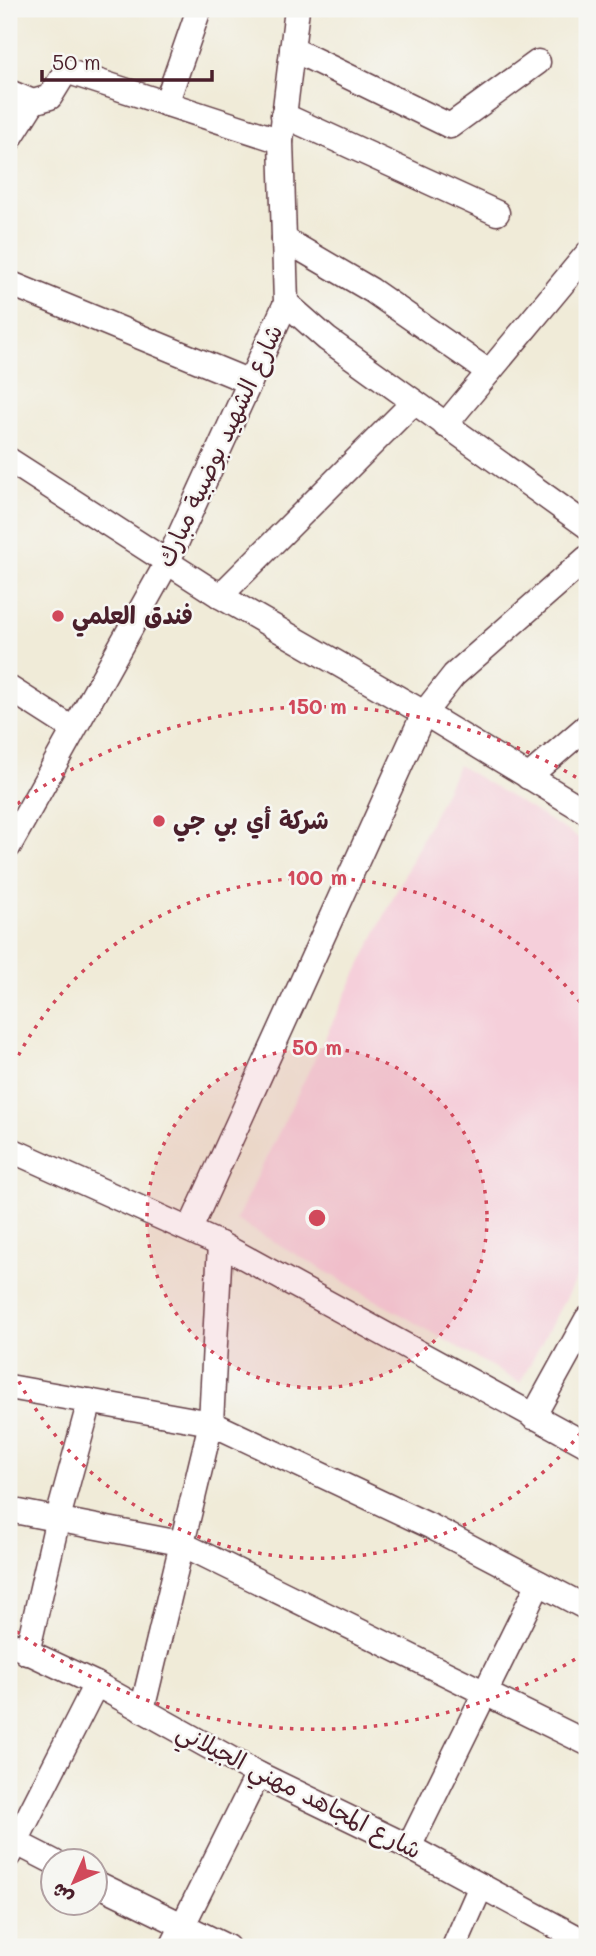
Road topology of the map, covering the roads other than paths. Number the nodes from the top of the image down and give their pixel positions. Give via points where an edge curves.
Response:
1 (199, 9) edge
2 (297, 9) edge
3 (292, 49) junction
4 (538, 62) dead end
5 (9, 92) edge
6 (33, 102) junction
7 (166, 104) junction
8 (283, 115) junction
9 (9, 140) edge
10 (281, 141) junction
11 (497, 213) dead end
12 (284, 239) junction
13 (587, 254) edge
14 (9, 284) edge
15 (286, 303) junction
16 (489, 372) junction
17 (250, 382) junction
18 (414, 402) junction
19 (445, 425) junction
20 (9, 460) edge
21 (587, 526) edge
22 (587, 558) edge
23 (168, 561) junction
24 (220, 596) junction
25 (9, 688) edge
26 (424, 713) junction
27 (587, 726) edge
28 (73, 729) junction
29 (528, 777) junction
30 (587, 812) edge
31 (9, 846) edge
32 (9, 1149) edge
33 (190, 1229) junction
34 (220, 1244) junction
35 (587, 1320) edge
36 (9, 1387) edge
37 (90, 1401) junction
38 (533, 1417) junction
39 (211, 1423) junction
40 (587, 1445) edge
41 (9, 1510) edge
42 (58, 1518) junction
43 (180, 1543) junction
44 (539, 1583) junction
45 (587, 1608) edge
46 (18, 1648) edge
47 (96, 1684) junction
48 (485, 1692) junction
49 (142, 1710) junction
50 (587, 1742) edge
51 (258, 1774) junction
52 (11, 1846) edge
53 (408, 1847) junction
54 (38, 1855) edge
55 (481, 1886) junction
56 (108, 1891) edge
57 (177, 1936) edge
58 (587, 1943) edge
59 (228, 1947) edge
60 (454, 1947) edge

1 - 7 street
2 - 3 street, شارع الشهيد بوضبية مبارك
3 - 4 street via 450,126
3 - 8 street, شارع الشهيد بوضبية مبارك
5 - 6 street
6 - 7 street via 50,97 66,71
6 - 9 street
7 - 10 street
8 - 10 street, شارع الشهيد بوضبية مبارك
8 - 11 street
10 - 12 street, شارع الشهيد بوضبية مبارك
12 - 15 street, شارع الشهيد بوضبية مبارك
12 - 16 street via 382,297
13 - 16 street
14 - 17 street
15 - 17 street, شارع الشهيد بوضبية مبارك
15 - 18 street via 327,340
16 - 19 street
17 - 23 street, شارع الشهيد بوضبية مبارك
18 - 19 street
18 - 24 street
19 - 21 street
20 - 23 street
22 - 26 street via 454,675
23 - 24 street
23 - 28 street, شارع الشهيد بوضبية مبارك
24 - 26 street
25 - 28 street
26 - 29 street
26 - 33 street
27 - 29 street
28 - 31 street, شارع الشهيد بوضبية مبارك
29 - 30 street
32 - 33 street
33 - 34 street
34 - 38 street
34 - 39 street
35 - 38 street
36 - 37 street
37 - 39 street
37 - 42 street
38 - 40 street
39 - 43 street
39 - 44 street
41 - 42 street
42 - 43 street
42 - 46 street
43 - 48 street
43 - 49 street
44 - 45 street
44 - 48 street
46 - 47 street, شارع المجاهد مهني الجيلاني
47 - 49 street, شارع المجاهد مهني الجيلاني
47 - 52 street
48 - 50 street
48 - 53 street
49 - 51 street, شارع المجاهد مهني الجيلاني
51 - 53 street, شارع المجاهد مهني الجيلاني
51 - 57 street
52 - 54 street
53 - 55 street, شارع المجاهد مهني الجيلاني
55 - 58 street, شارع المجاهد مهني الجيلاني
55 - 60 street
56 - 57 street
57 - 59 street

